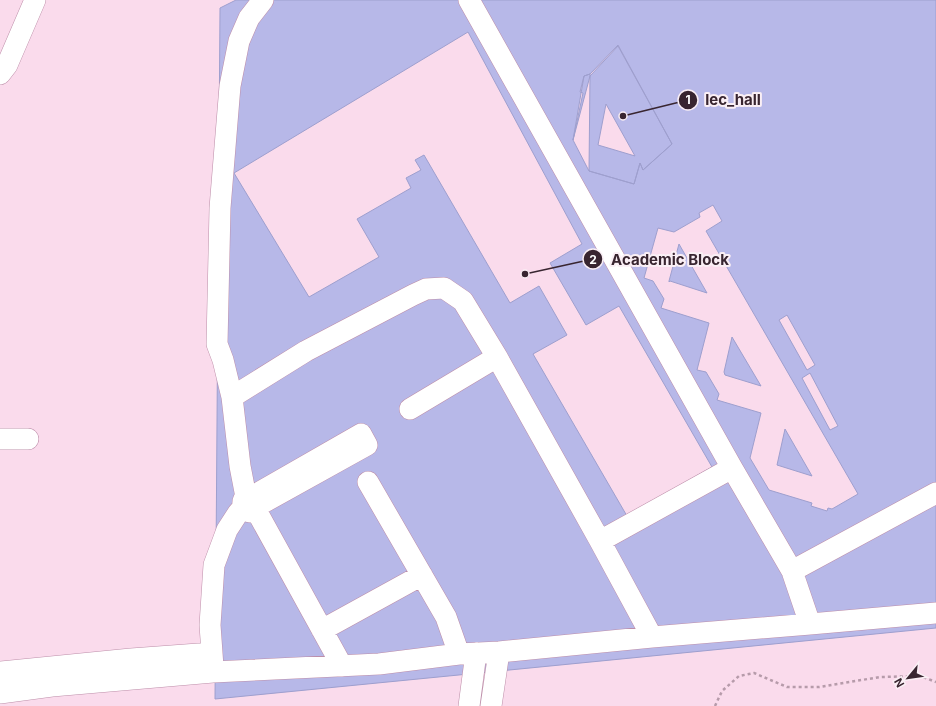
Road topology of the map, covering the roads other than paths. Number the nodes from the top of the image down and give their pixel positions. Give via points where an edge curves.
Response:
1 (35, 0) edge
2 (263, 0) edge
3 (469, 0) edge
4 (0, 74) edge
5 (497, 357) junction
6 (232, 397) junction
7 (410, 409) dead end
8 (0, 439) edge
9 (28, 439) dead end
10 (732, 468) junction
11 (368, 482) dead end
12 (936, 493) edge
13 (252, 503) junction
14 (600, 541) junction
15 (792, 571) junction
16 (422, 575) junction
17 (936, 602) edge
18 (936, 613) edge
19 (914, 615) junction
20 (810, 624) junction
21 (322, 630) junction
22 (652, 637) junction
23 (499, 652) junction
24 (468, 653) junction
25 (212, 662) junction
26 (342, 666) junction
27 (140, 668) junction
28 (0, 672) edge
29 (0, 693) edge
30 (469, 706) edge
31 (491, 706) edge

1 - 4 street via 7,65
2 - 6 street via 249,18 239,42 233,71 220,208 217,344
3 - 10 street
5 - 6 street via 464,301 444,288 426,290 306,351
5 - 7 street
5 - 14 street
6 - 13 street via 240,466
8 - 9 street
10 - 14 street
10 - 15 street
11 - 16 street
12 - 15 street
13 - 21 street
13 - 25 street via 238,513 227,530 214,565 210,625
14 - 22 street
15 - 20 street
16 - 21 street
16 - 24 street
17 - 19 street
18 - 19 street
19 - 20 street
20 - 22 street
21 - 26 street
22 - 23 street
23 - 24 street
23 - 31 street
24 - 26 street
24 - 30 street
25 - 26 street
25 - 27 street
27 - 28 street
27 - 29 street via 52,686

